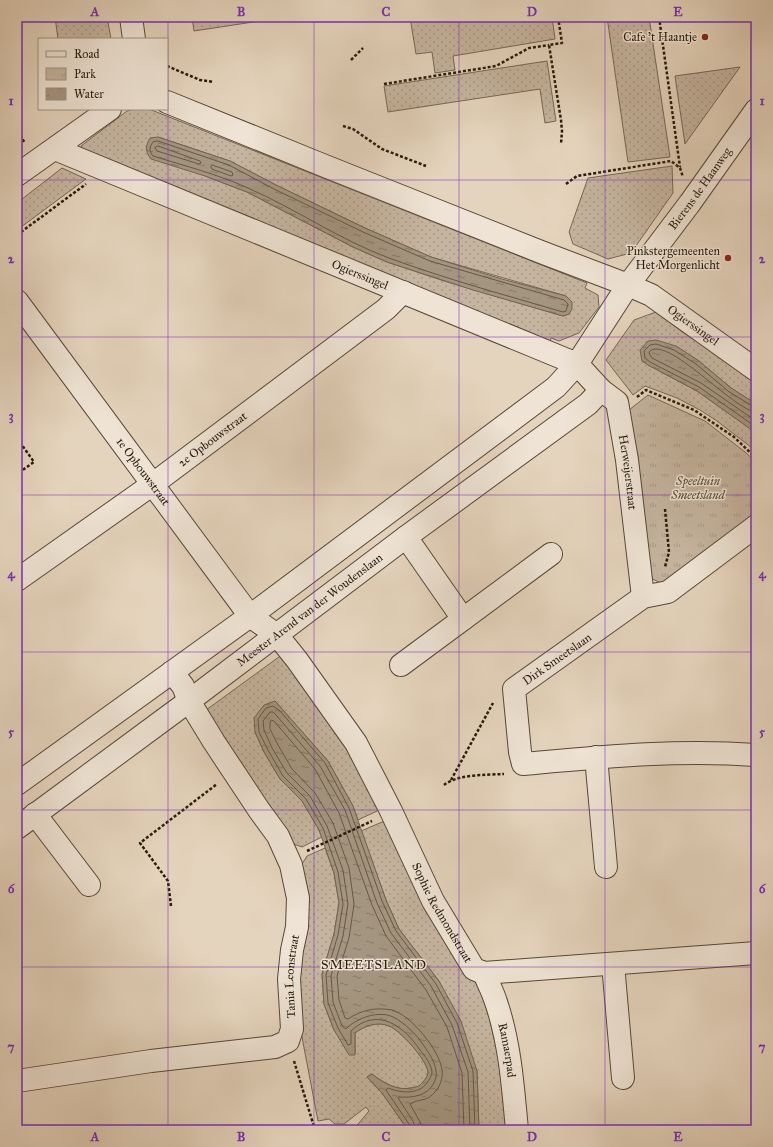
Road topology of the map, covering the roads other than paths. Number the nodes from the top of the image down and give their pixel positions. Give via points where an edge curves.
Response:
1 (131, 17) edge
2 (134, 38) edge
3 (168, 102) edge
4 (109, 110) edge
5 (756, 110) edge
6 (54, 150) junction
7 (17, 176) edge
8 (628, 285) junction
9 (403, 292) junction
10 (17, 301) edge
11 (577, 364) junction
12 (756, 370) edge
13 (609, 396) junction
14 (153, 484) junction
15 (756, 526) edge
16 (406, 537) junction
17 (551, 554) dead end
18 (17, 580) edge
19 (643, 597) junction
20 (250, 616) junction
21 (463, 619) junction
22 (277, 635) junction
23 (401, 665) dead end
24 (172, 672) junction
25 (189, 701) junction
26 (756, 755) edge
27 (596, 757) junction
28 (17, 784) edge
29 (35, 814) junction
30 (17, 828) edge
31 (606, 867) dead end
32 (88, 885) dead end
33 (756, 954) edge
34 (613, 964) junction
35 (484, 973) junction
36 (623, 1078) dead end
37 (17, 1081) edge
38 (517, 1130) edge

1 - 2 street
3 - 8 street, Ogierssingel
4 - 6 street
5 - 8 street, Bierens de Haanweg
6 - 7 street
6 - 9 street, Ogierssingel
8 - 11 street
8 - 12 street, Ogierssingel via 651,295
9 - 11 street, Ogierssingel
9 - 14 street, 2e Opbouwstraat via 386,309
10 - 14 street, 1e Opbouwstraat
11 - 13 street
11 - 20 street via 556,387
13 - 16 street, Meester Arend van der Woudenslaan via 588,404
13 - 19 street, Herweijerstraat via 627,460
14 - 18 street, 2e Opbouwstraat
14 - 20 street, 1e Opbouwstraat
15 - 19 street, Dirk Smeetslaan via 668,592
16 - 21 street
16 - 22 street, Meester Arend van der Woudenslaan
17 - 21 street
19 - 27 street, Dirk Smeetslaan via 514,689 523,764
20 - 22 street, 1e Opbouwstraat
20 - 24 street
21 - 23 street
22 - 25 street, Meester Arend van der Woudenslaan
22 - 35 street, Sophie Redmondstraat via 356,743 433,900 474,969
24 - 25 street, Tania Leonstraat via 183,686
24 - 28 street
25 - 29 street, Meester Arend van der Woudenslaan
25 - 37 street, Tania Leonstraat via 258,810 278,836 289,859 298,898 290,979 292,1029 288,1041 275,1047 151,1061
26 - 27 street via 651,753
27 - 31 street
29 - 30 street, Meester Arend van der Woudenslaan
29 - 32 street
33 - 34 street, Sophie Redmondstraat
34 - 35 street, Sophie Redmondstraat
34 - 36 street
35 - 38 street, Ramaerpad via 496,1002 506,1043

